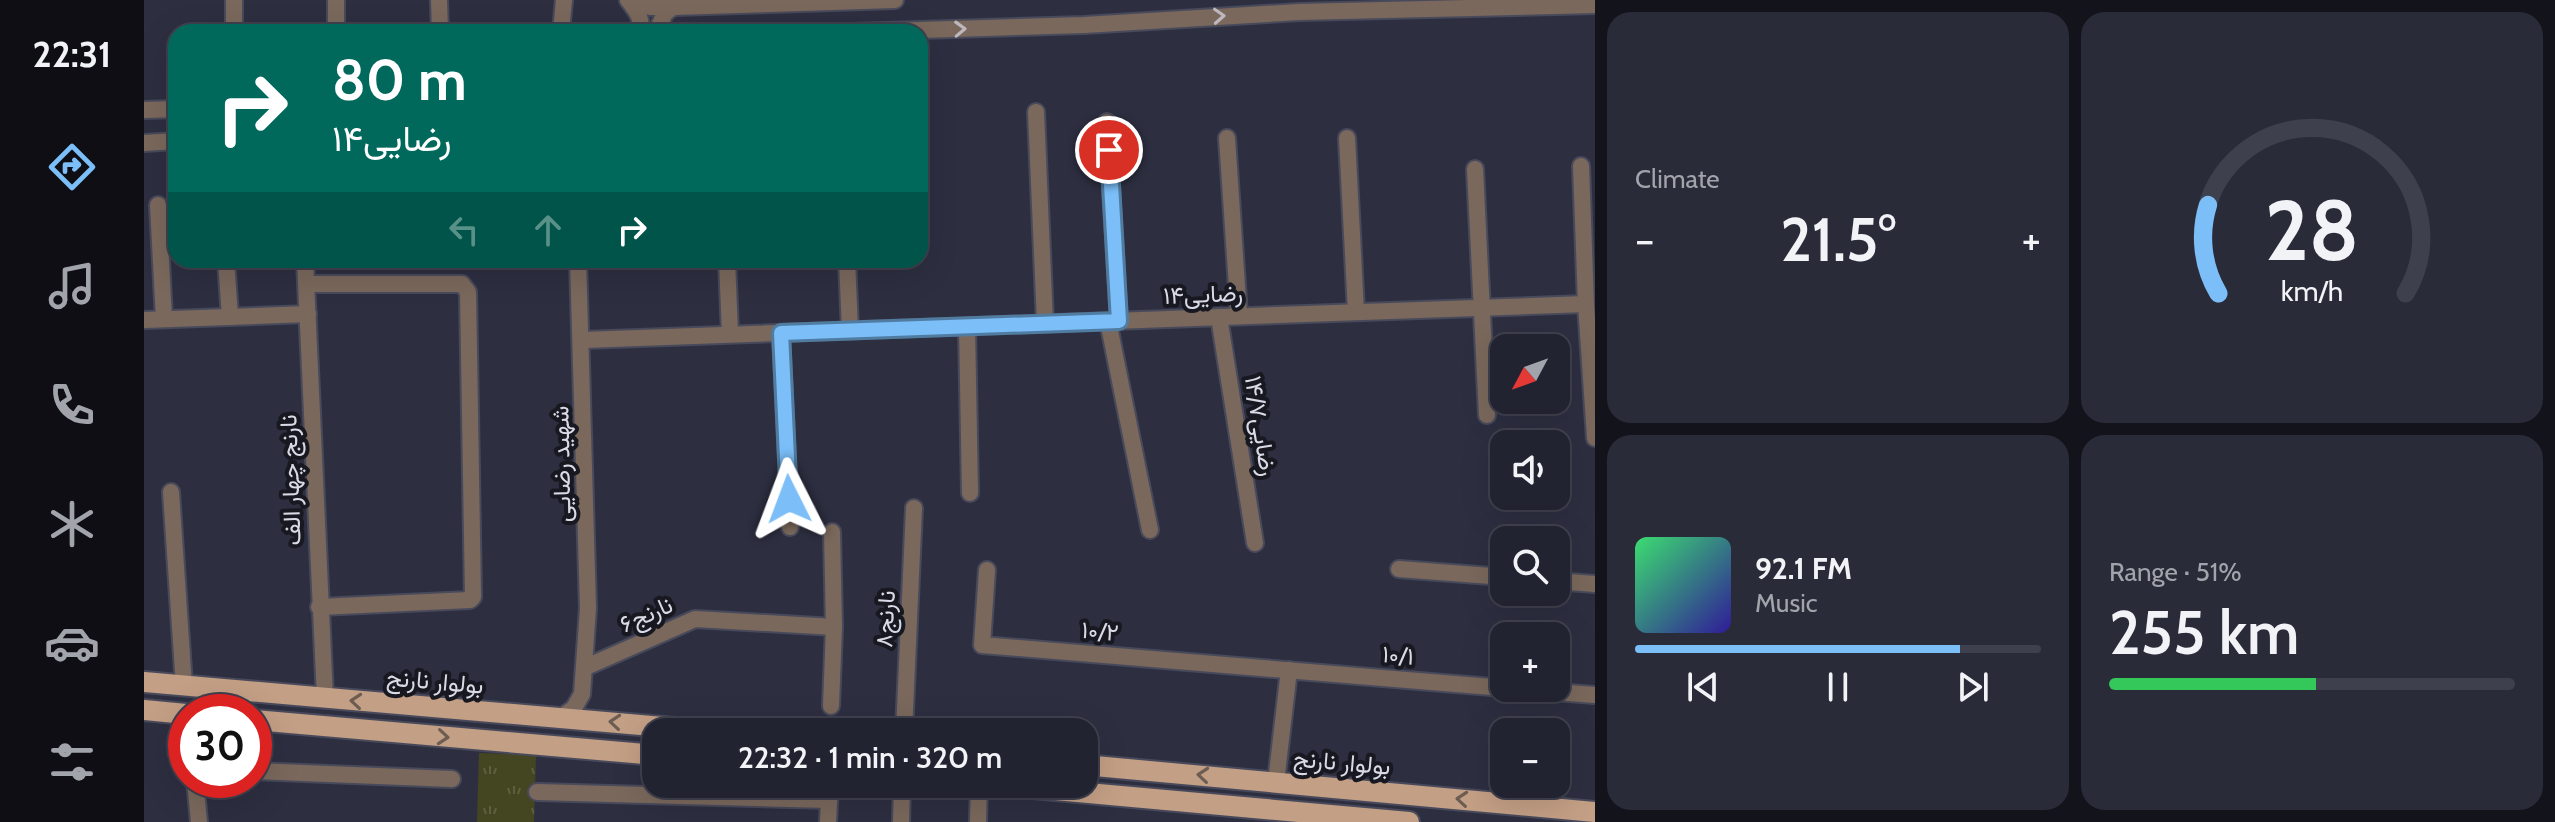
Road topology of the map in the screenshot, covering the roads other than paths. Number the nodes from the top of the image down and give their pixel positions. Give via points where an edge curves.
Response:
1 (234, 0) edge
2 (336, 0) edge
3 (439, 0) edge
4 (564, 0) edge
5 (628, 0) edge
6 (895, 0) edge
7 (1595, 5) edge
8 (673, 7) junction
9 (234, 24) edge
10 (336, 24) edge
11 (440, 24) edge
12 (562, 24) edge
13 (641, 24) edge
14 (660, 24) edge
15 (928, 30) edge
16 (168, 109) edge
17 (144, 110) edge
18 (1036, 112) dead end
19 (1107, 122) dead end
20 (1227, 138) dead end
21 (1347, 138) dead end
22 (168, 142) edge
23 (144, 143) edge
24 (1581, 166) dead end
25 (1475, 169) dead end
26 (158, 205) dead end
27 (227, 268) edge
28 (306, 268) edge
29 (578, 268) edge
30 (727, 268) edge
31 (847, 268) edge
32 (307, 284) junction
33 (1586, 304) junction
34 (1483, 308) junction
35 (1356, 312) junction
36 (308, 314) junction
37 (1239, 316) junction
38 (230, 317) junction
39 (1219, 317) junction
40 (164, 319) junction
41 (144, 320) edge
42 (1113, 321) junction
43 (1045, 323) junction
44 (967, 326) junction
45 (850, 330) junction
46 (781, 333) junction
47 (730, 334) junction
48 (583, 340) junction
49 (1487, 415) dead end
50 (1595, 438) edge
51 (171, 492) dead end
52 (970, 493) dead end
53 (914, 508) dead end
54 (790, 527) dead end
55 (1150, 530) dead end
56 (832, 532) dead end
57 (1255, 543) dead end
58 (1399, 569) dead end
59 (987, 570) dead end
60 (1490, 576) edge
61 (1570, 582) edge
62 (1595, 584) edge
63 (319, 607) junction
64 (834, 627) junction
65 (586, 667) junction
66 (1289, 670) junction
67 (144, 682) edge
68 (184, 686) junction
69 (1490, 687) edge
70 (1570, 693) edge
71 (1595, 695) edge
72 (325, 698) junction
73 (831, 706) dead end
74 (144, 710) edge
75 (168, 712) edge
76 (562, 717) junction
77 (905, 718) edge
78 (272, 722) edge
79 (642, 725) edge
80 (642, 754) edge
81 (1098, 766) edge
82 (1110, 767) junction
83 (272, 772) edge
84 (452, 779) dead end
85 (1276, 782) junction
86 (537, 792) dead end
87 (642, 792) edge
88 (1098, 793) edge
89 (1107, 794) junction
90 (197, 798) edge
91 (829, 798) edge
92 (902, 798) edge
93 (979, 798) edge
94 (1595, 812) edge
95 (199, 822) edge
96 (828, 822) edge
97 (901, 822) edge
98 (978, 822) edge
99 (1409, 822) edge

1 - 9 street
2 - 10 street
3 - 11 street
4 - 12 street
5 - 8 street
5 - 13 street
6 - 8 street
15 -> 7 street
8 - 14 street
16 - 17 street
18 - 43 street
19 - 42 street
20 - 37 street
21 - 35 street
22 - 23 street
24 - 33 street
25 - 34 street
26 - 40 street
27 - 38 street
28 - 32 street, نارنج چهار الف
29 - 48 street, شهید رضایی
30 - 47 street
31 - 45 street
32 - 36 street, نارنج چهار الف
32 - 63 street via 462,284 468,292 473,597
33 - 34 street, رضایی۱۴
33 - 50 street
34 - 35 street, رضایی۱۴
34 - 49 street
35 - 37 street, رضایی۱۴
36 - 38 street
36 - 63 street, نارنج چهار الف
37 - 39 street, رضایی۱۴
38 - 40 street
39 - 42 street, رضایی۱۴
39 - 57 street, رضایی۱۴/۷
40 - 41 street
42 - 43 street, رضایی۱۴
42 - 55 street
43 - 44 street, رضایی۱۴
44 - 45 street, رضایی۱۴
44 - 52 street
45 - 46 street, رضایی۱۴
46 - 47 street, رضایی۱۴
46 - 54 street
47 - 48 street, رضایی۱۴
48 - 65 street, شهید رضایی
51 - 68 street
53 - 77 street, نارنج۸
56 - 64 street
58 - 60 street
59 - 66 street, ۱۰/۲ via 982,645
61 - 62 street
63 - 72 street, نارنج چهار الف
64 - 65 street, نارنج۶ via 695,619
64 - 73 street
65 - 76 street via 582,694
66 - 69 street, ۱۰/۱
66 - 85 street
67 - 68 main road, بولوار نارنج
68 - 72 main road, بولوار نارنج
70 - 71 street, ۱۰/۱
76 -> 72 main road, بولوار نارنج
74 - 75 main road
79 -> 76 main road, بولوار نارنج
78 -> 80 main road
81 - 82 main road, بولوار نارنج
85 -> 82 main road, بولوار نارنج
82 - 89 main road
83 - 84 street
94 -> 85 main road, بولوار نارنج
86 - 87 street
88 - 89 main road
89 - 99 main road
90 - 95 street
91 - 96 street
92 - 97 street
93 - 98 street

